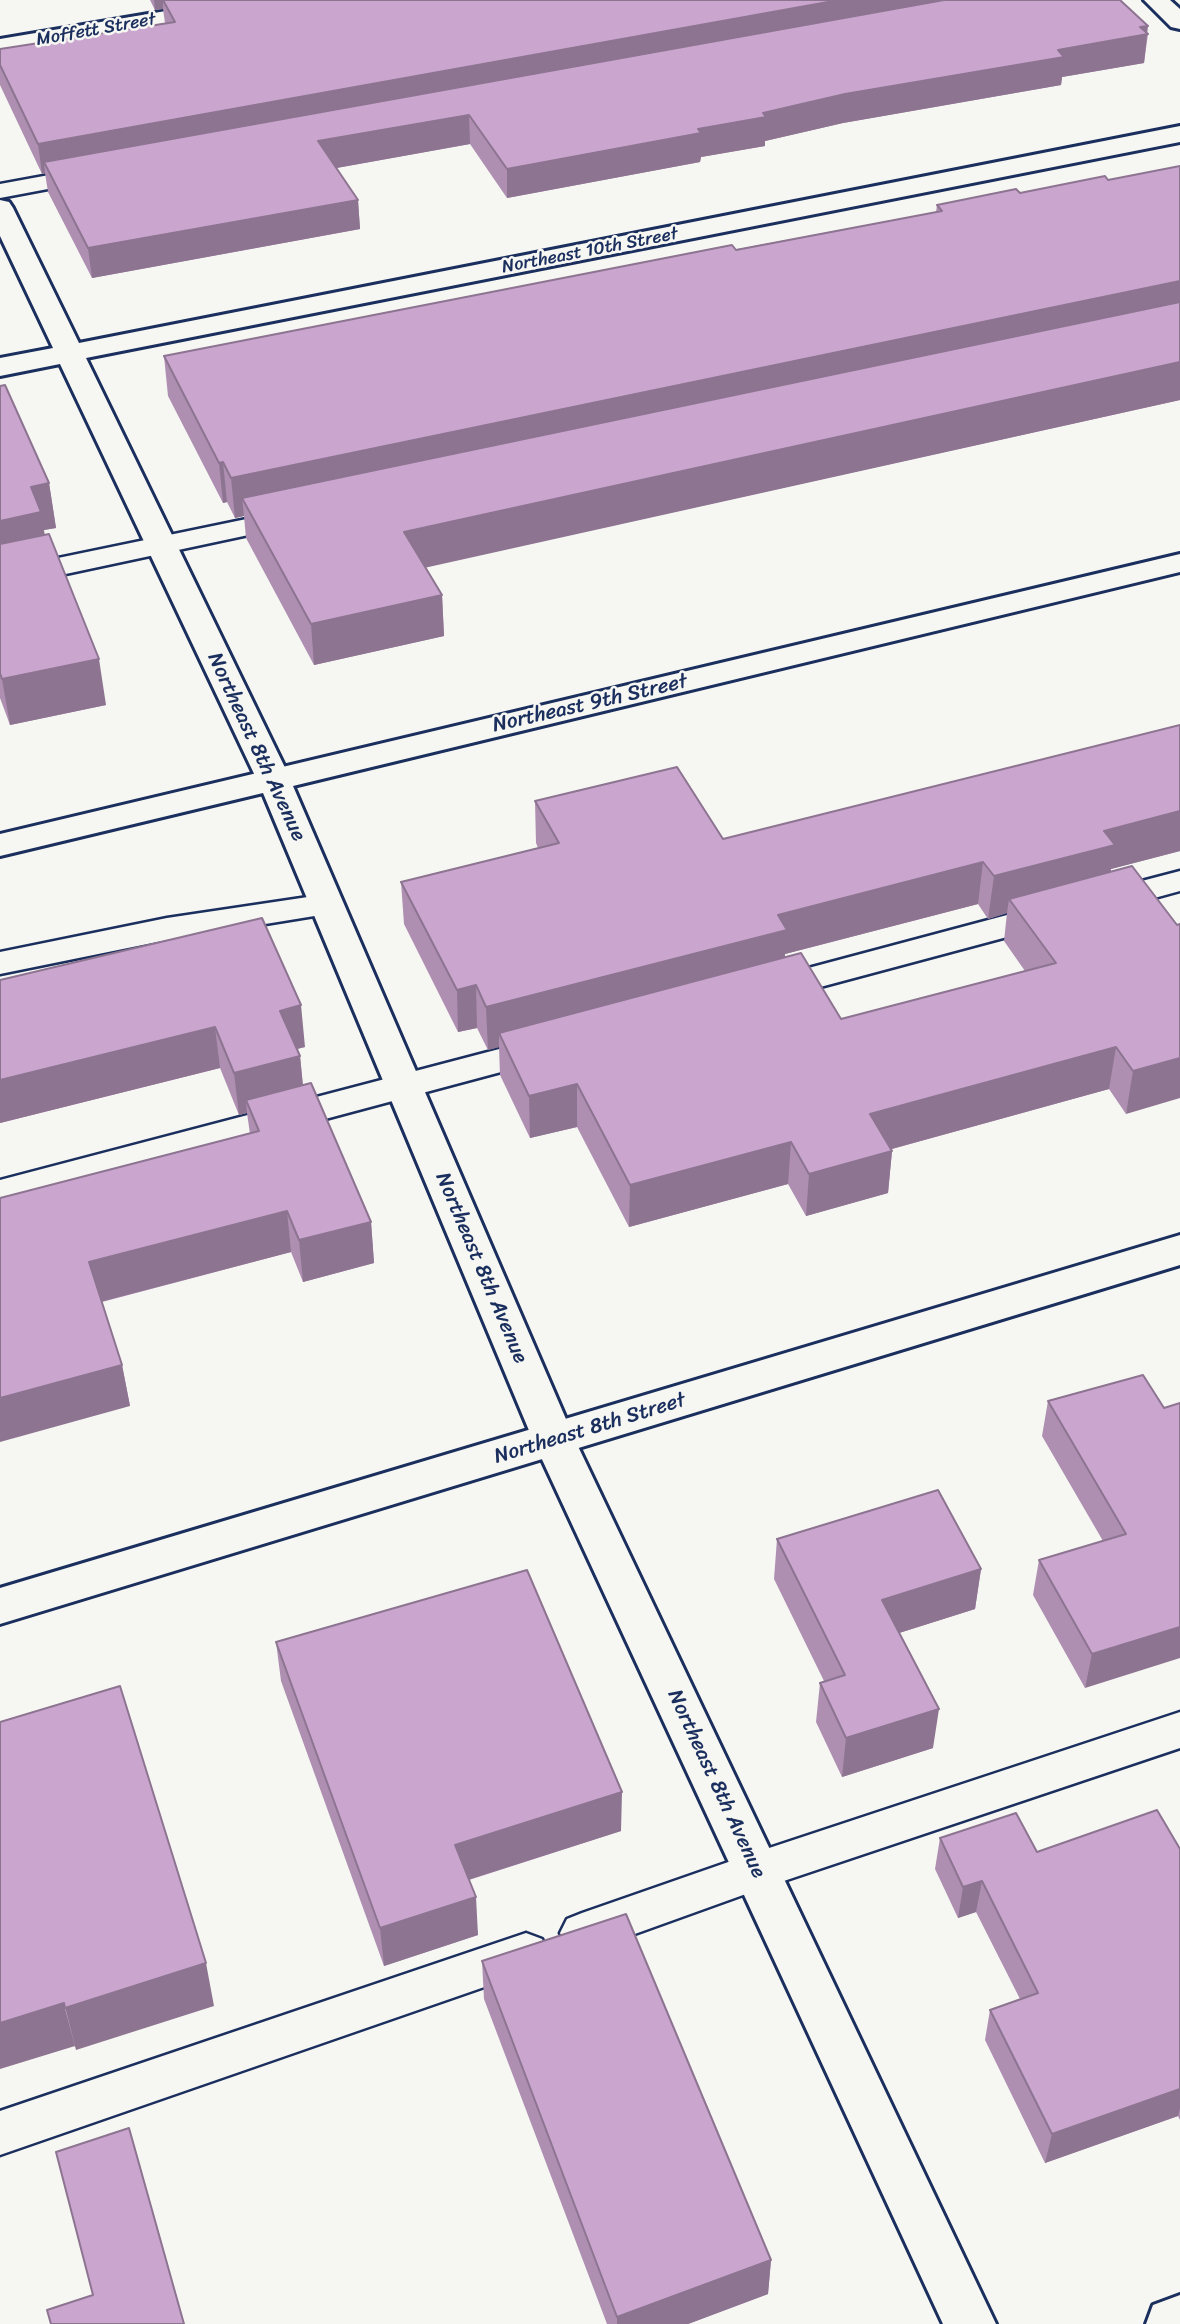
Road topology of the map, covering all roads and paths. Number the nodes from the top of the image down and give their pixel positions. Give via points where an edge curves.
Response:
1 (274, 0) edge
2 (1156, 0) edge
3 (1180, 22) edge
4 (0, 46) edge
5 (1180, 134) edge
6 (110, 171) edge
7 (0, 191) edge
8 (0, 208) edge
9 (70, 354) junction
10 (0, 367) edge
11 (311, 513) edge
12 (162, 545) junction
13 (1180, 563) edge
14 (0, 579) edge
15 (274, 779) junction
16 (0, 845) edge
17 (1180, 880) edge
18 (328, 905) junction
19 (0, 963) edge
20 (736, 998) edge
21 (574, 1041) edge
22 (404, 1085) junction
23 (0, 1193) edge
24 (1180, 1250) edge
25 (554, 1440) junction
26 (0, 1606) edge
27 (1180, 1730) edge
28 (757, 1871) junction
29 (0, 2133) edge
30 (1180, 2321) edge
31 (970, 2324) edge
32 (1172, 2324) edge

1 - 4 street, Moffett Street
2 - 3 street
5 - 9 street, Northeast 10th Street
6 - 7 lane
8 - 9 street, Northeast 8th Avenue
9 - 10 street, Northeast 10th Street
9 - 12 street, Northeast 8th Avenue
11 - 12 lane
12 - 14 lane
12 - 15 street, Northeast 8th Avenue
13 - 15 street, Northeast 9th Street
15 - 16 street, Northeast 9th Street
15 - 18 street, Northeast 8th Avenue
17 - 20 lane
18 - 19 lane via 167,929
18 - 22 street, Northeast 8th Avenue
21 - 22 lane
22 - 23 lane
22 - 25 street, Northeast 8th Avenue
24 - 25 street, Northeast 8th Street
25 - 26 street, Northeast 8th Street
25 - 28 street, Northeast 8th Avenue
27 - 28 lane
28 - 29 lane
28 - 31 street, Northeast 8th Avenue
30 - 32 street

